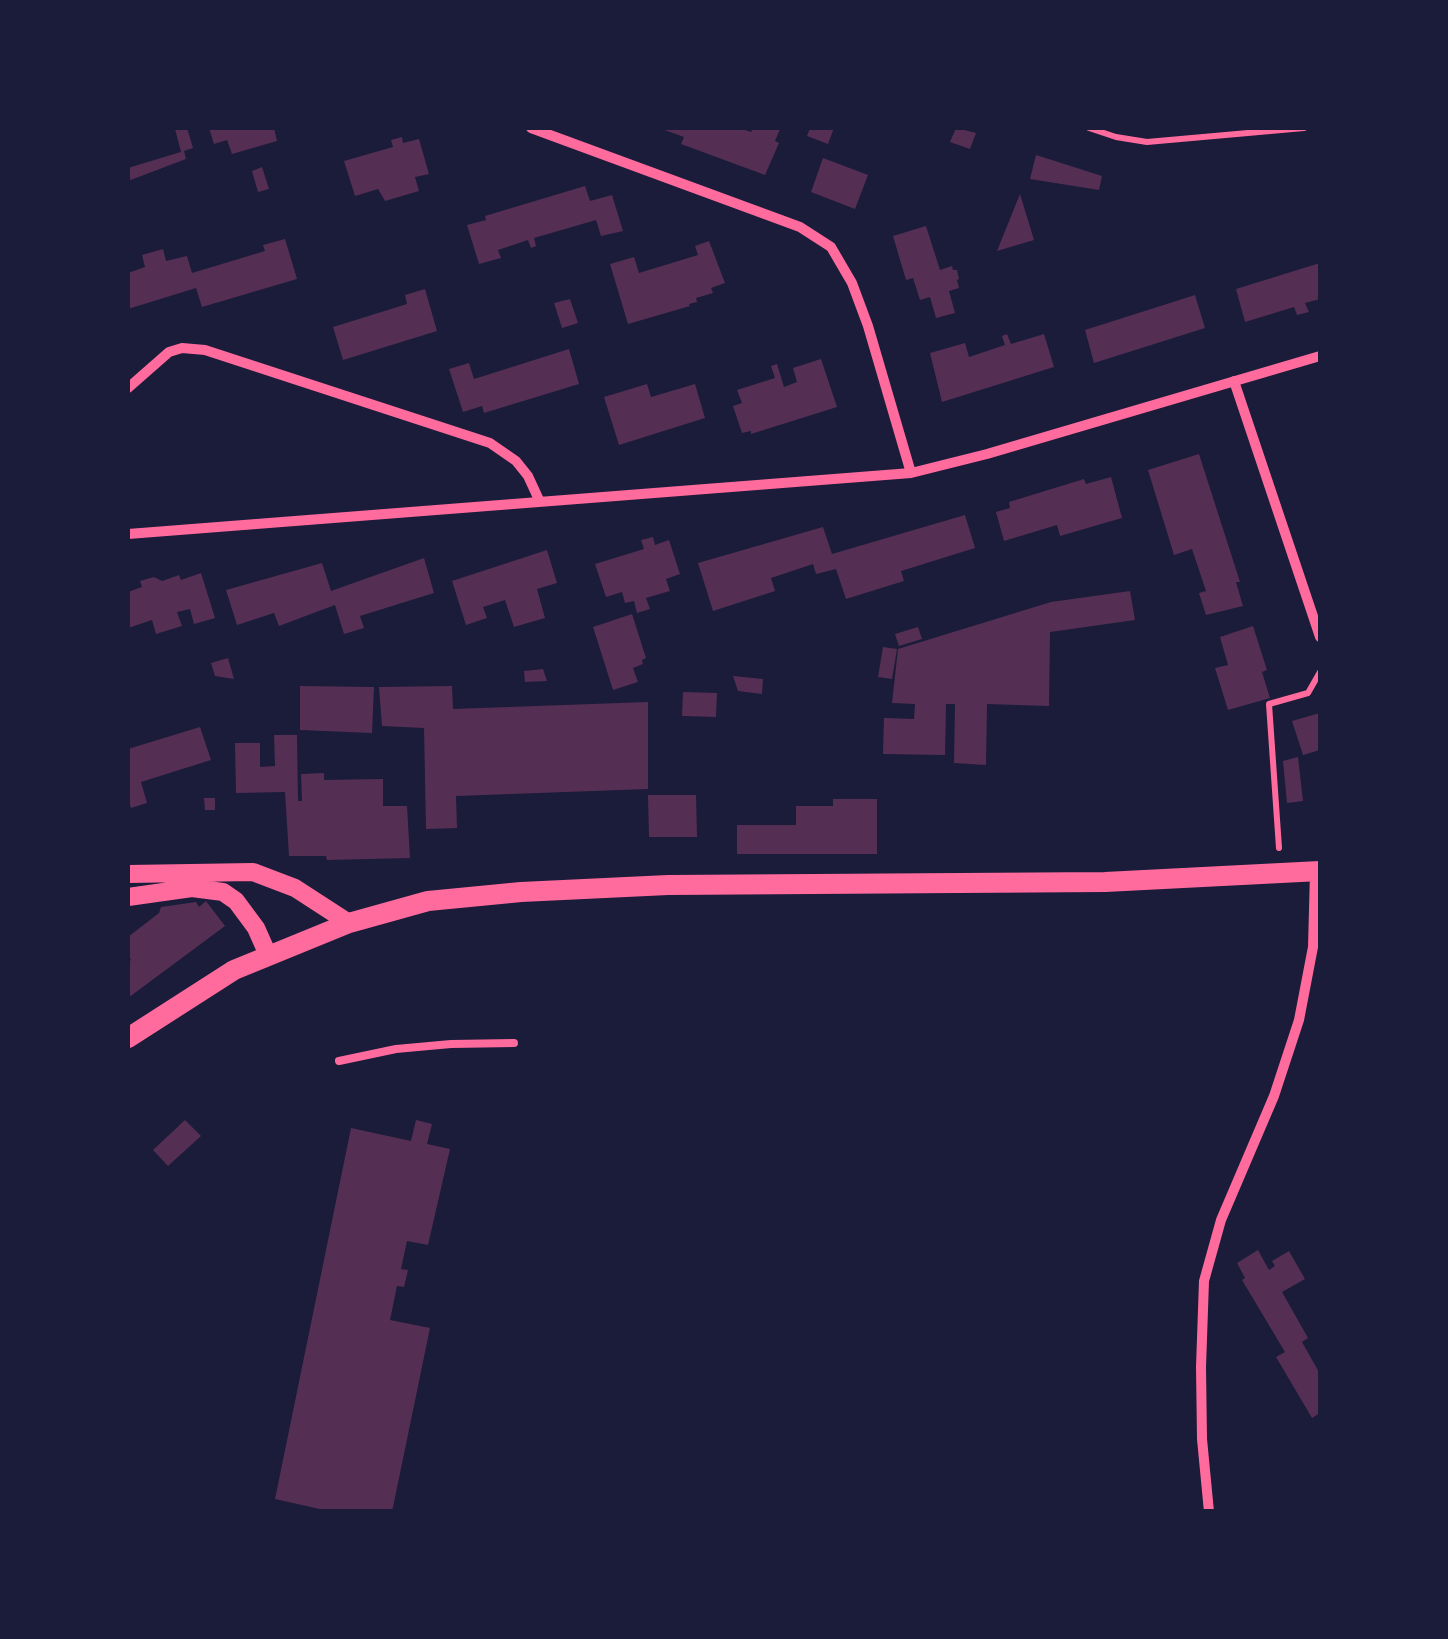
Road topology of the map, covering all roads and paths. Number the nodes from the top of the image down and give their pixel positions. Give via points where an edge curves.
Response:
1 (531, 128) edge
2 (1089, 128) edge
3 (1304, 128) edge
4 (1249, 130) edge
5 (1320, 356) edge
6 (1234, 381) junction
7 (128, 388) edge
8 (911, 473) junction
9 (540, 502) junction
10 (128, 534) edge
11 (1320, 636) edge
12 (1320, 672) edge
13 (1318, 872) edge
14 (128, 874) edge
15 (1281, 874) junction
16 (128, 897) edge
17 (348, 923) junction
18 (268, 955) junction
19 (128, 1038) edge
20 (514, 1043) dead end
21 (339, 1061) dead end
22 (1209, 1512) edge

1 - 8 street via 800,227 832,247 868,326
2 - 4 path via 1147,142
3 - 4 path
5 - 6 street
6 - 8 street
6 - 11 street
7 - 9 street via 169,352 205,350 490,443 516,461
8 - 9 street
9 - 10 street
12 - 15 path via 1308,692 1269,704
13 - 15 main road
13 - 22 street via 1299,1020 1204,1281 1200,1367
14 - 17 street via 254,872 296,888
15 - 17 main road via 590,888 428,900
16 - 18 street via 192,888 223,892 256,928
17 - 18 main road
18 - 19 main road
20 - 21 lane via 396,1049

